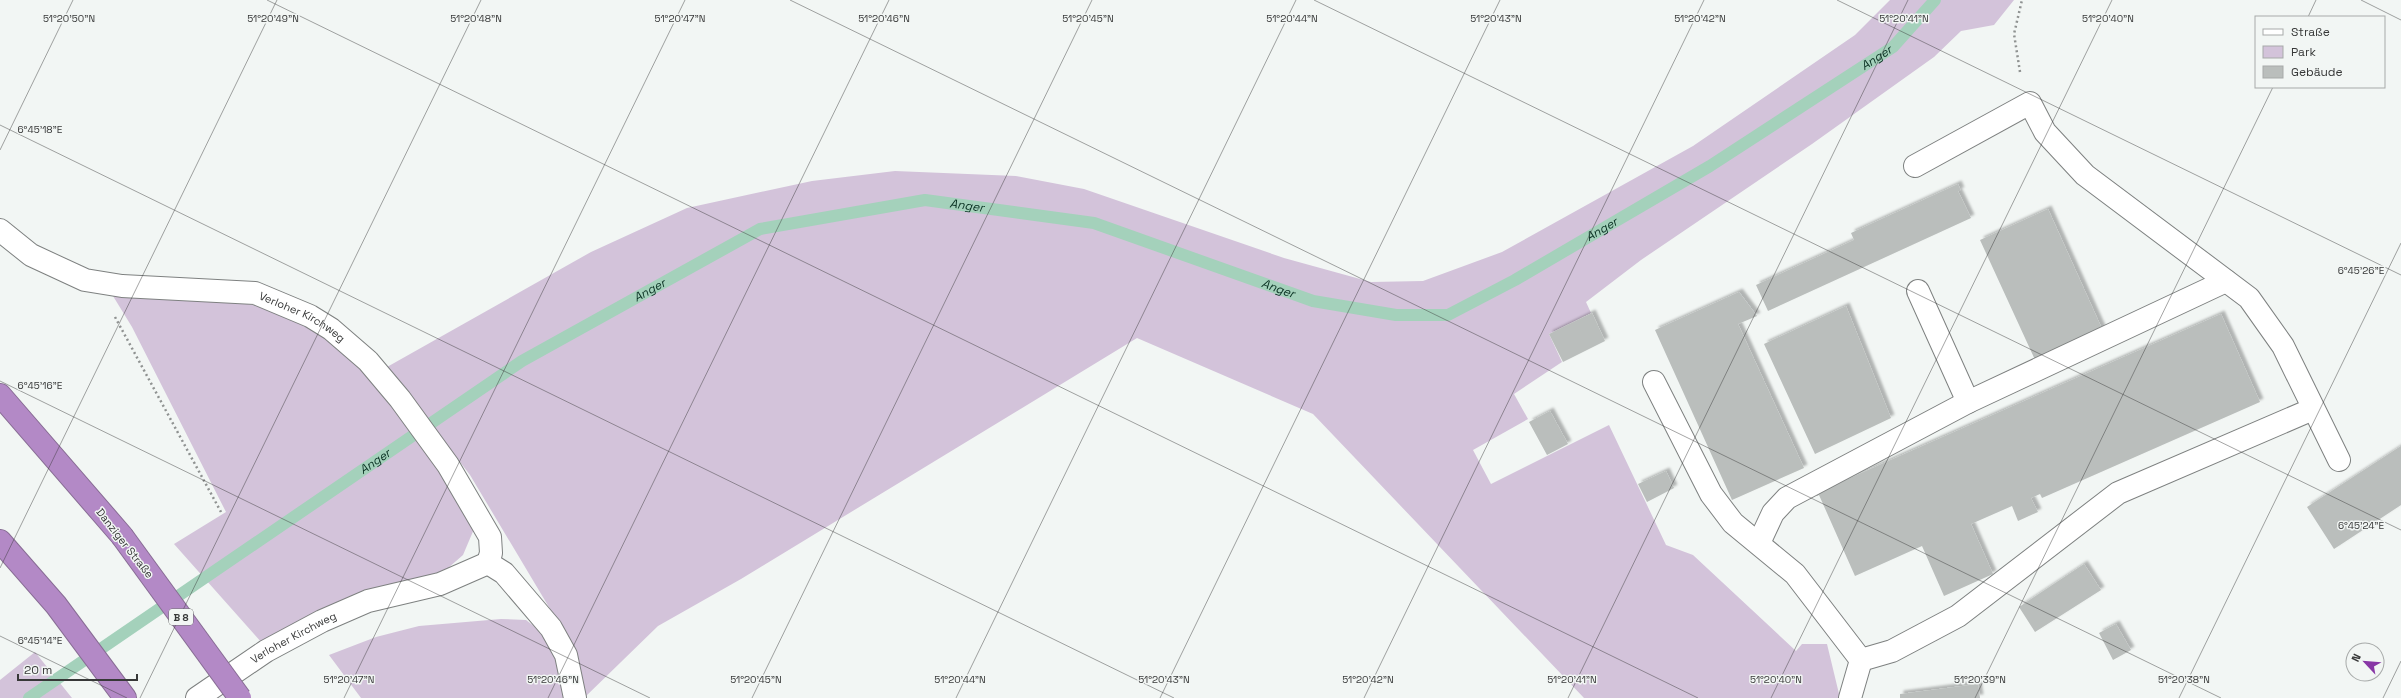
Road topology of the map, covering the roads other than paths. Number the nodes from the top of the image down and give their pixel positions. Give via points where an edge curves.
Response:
1 (1915, 166) dead end
2 (0, 230) edge
3 (2226, 281) junction
4 (1918, 291) dead end
5 (1654, 382) dead end
6 (0, 395) edge
7 (1968, 402) junction
8 (2313, 409) junction
9 (2340, 460) dead end
10 (0, 541) edge
11 (1759, 543) junction
12 (488, 564) junction
13 (1861, 660) junction
14 (125, 698) edge
15 (197, 698) edge
16 (240, 698) edge
17 (575, 698) edge
18 (1850, 698) edge

1 - 3 street via 2030,103 2045,132 2085,175
2 - 12 street, Verloher Kirchweg via 31,255 85,280 122,286 255,293 310,316 331,329 368,361 400,399 448,465 490,536 491,553
3 - 7 street
3 - 8 street via 2250,298 2283,346
4 - 7 street
5 - 11 street via 1711,494 1733,523
6 - 16 highway, Danziger Straße / B 8, bridge via 122,536
7 - 11 street via 1787,498 1773,513
8 - 9 street
8 - 13 street via 2118,493 1958,616 1892,651
10 - 14 highway via 56,605
11 - 13 street via 1795,574
12 - 15 street, Verloher Kirchweg via 440,584 368,600 322,621 266,651
12 - 17 street via 504,573 551,628 566,655
13 - 18 street

